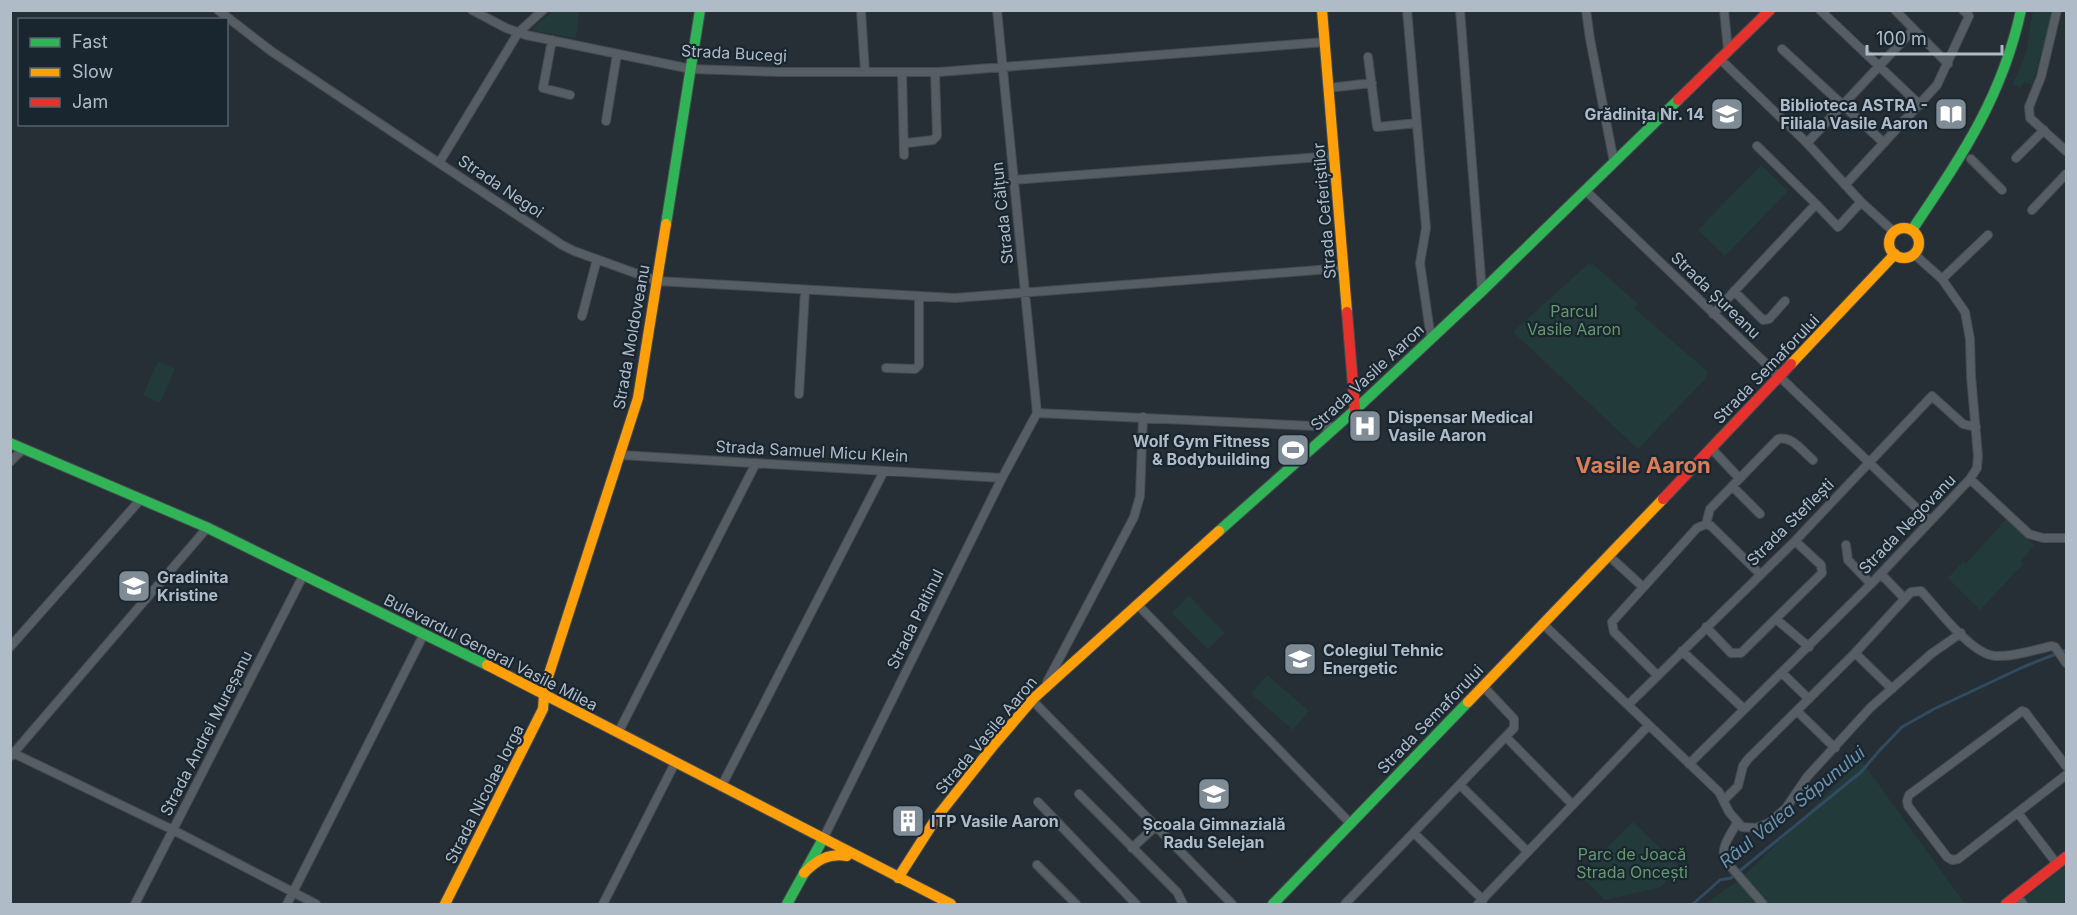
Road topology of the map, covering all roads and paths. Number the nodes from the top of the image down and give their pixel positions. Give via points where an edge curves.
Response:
1 (218, 10) edge
2 (472, 10) edge
3 (543, 10) edge
4 (700, 10) edge
5 (861, 10) edge
6 (997, 10) edge
7 (1322, 10) edge
8 (1407, 10) edge
9 (1460, 10) edge
10 (1586, 10) edge
11 (1724, 10) edge
12 (1770, 10) edge
13 (1820, 10) edge
14 (1894, 10) edge
15 (2021, 10) edge
16 (2057, 10) edge
17 (1966, 13) edge
18 (1913, 30) junction
19 (518, 33) junction
20 (552, 40) junction
21 (1325, 42) junction
22 (1782, 49) dead end
23 (1728, 50) junction
24 (617, 54) junction
25 (1368, 57) dead end
26 (1719, 58) junction
27 (1948, 64) junction
28 (1879, 66) junction
29 (1002, 68) junction
30 (691, 69) junction
31 (866, 72) junction
32 (902, 72) junction
33 (935, 72) junction
34 (1372, 83) junction
35 (1328, 88) junction
36 (570, 94) dead end
37 (1843, 105) junction
38 (1920, 105) junction
39 (606, 121) dead end
40 (1417, 123) junction
41 (2044, 130) junction
42 (907, 143) dead end
43 (1807, 143) junction
44 (1884, 143) junction
45 (1757, 146) dead end
46 (2067, 151) edge
47 (904, 155) dead end
48 (1334, 156) junction
49 (2016, 158) dead end
50 (1971, 159) dead end
51 (1614, 162) junction
52 (439, 163) junction
53 (2067, 174) edge
54 (1013, 180) junction
55 (1845, 184) junction
56 (1585, 190) junction
57 (2002, 190) dead end
58 (1861, 202) junction
59 (1816, 204) junction
60 (2032, 210) dead end
61 (1912, 230) junction
62 (1894, 232) junction
63 (1988, 235) dead end
64 (1895, 254) junction
65 (1914, 254) junction
66 (597, 259) junction
67 (1343, 268) junction
68 (1942, 279) junction
69 (657, 281) junction
70 (805, 290) junction
71 (1482, 291) junction
72 (1734, 291) junction
73 (1025, 292) junction
74 (919, 297) junction
75 (1785, 301) dead end
76 (1713, 314) junction
77 (582, 316) dead end
78 (1431, 339) junction
79 (886, 368) dead end
80 (1779, 377) junction
81 (799, 394) dead end
82 (1355, 410) junction
83 (1037, 413) junction
84 (1143, 417) junction
85 (1336, 427) junction
86 (1976, 427) junction
87 (10, 443) edge
88 (1711, 448) junction
89 (24, 449) junction
90 (621, 455) junction
91 (1813, 460) dead end
92 (10, 462) edge
93 (1869, 463) junction
94 (756, 464) junction
95 (884, 471) junction
96 (1002, 478) junction
97 (1739, 478) junction
98 (1970, 479) junction
99 (1732, 486) junction
100 (141, 499) junction
101 (1760, 514) dead end
102 (1930, 521) junction
103 (1706, 524) junction
104 (207, 528) junction
105 (2067, 538) edge
106 (1795, 541) junction
107 (1846, 545) dead end
108 (1609, 556) junction
109 (304, 574) junction
110 (1760, 574) junction
111 (1881, 574) junction
112 (1871, 584) junction
113 (1643, 587) junction
114 (1904, 598) junction
115 (1137, 604) junction
116 (1776, 618) junction
117 (1543, 624) junction
118 (1706, 627) junction
119 (1961, 633) junction
120 (424, 634) junction
121 (10, 647) edge
122 (1809, 647) junction
123 (1682, 651) junction
124 (1856, 653) junction
125 (2062, 656) edge
126 (1782, 673) junction
127 (1658, 675) junction
128 (1483, 686) junction
129 (1045, 687) junction
130 (1892, 689) junction
131 (544, 695) junction
132 (1809, 699) junction
133 (1032, 700) junction
134 (1628, 705) junction
135 (1744, 709) junction
136 (1797, 711) junction
137 (1648, 726) junction
138 (618, 733) junction
139 (1506, 737) junction
140 (1835, 748) junction
141 (2063, 753) edge
142 (12, 754) edge
143 (675, 763) junction
144 (1689, 764) junction
145 (2067, 766) edge
146 (2067, 775) edge
147 (1460, 784) junction
148 (721, 787) junction
149 (1079, 794) dead end
150 (1724, 800) junction
151 (1038, 802) dead end
152 (1573, 805) junction
153 (2019, 813) junction
154 (1350, 823) junction
155 (1737, 823) junction
156 (1156, 826) junction
157 (173, 830) junction
158 (1414, 833) junction
159 (823, 839) junction
160 (1132, 848) junction
161 (1528, 852) junction
162 (2067, 857) edge
163 (860, 859) junction
164 (2057, 864) junction
165 (1037, 865) dead end
166 (804, 873) junction
167 (898, 878) junction
168 (294, 893) junction
169 (2020, 900) edge
170 (1480, 902) edge
171 (135, 904) edge
172 (287, 904) edge
173 (316, 904) edge
174 (445, 904) edge
175 (603, 904) edge
176 (787, 904) edge
177 (951, 904) edge
178 (1076, 904) edge
179 (1136, 904) edge
180 (1184, 904) edge
181 (1232, 904) edge
182 (1273, 904) edge
183 (1345, 904) edge
184 (1763, 904) edge
185 (2006, 904) edge

1 - 52 street, Strada Negoi via 271,51
2 - 19 street, Strada Bucegi
3 - 19 street
4 - 30 main road, Strada Moldoveanu
5 - 31 street
6 - 29 street, Strada Călțun
7 - 21 main road, Strada Ceferiștilor
8 - 40 street
9 - 71 street
10 - 51 street
11 - 23 street
12 - 23 main road, Strada Vasile Aaron
13 - 28 street
14 - 18 street
15 - 61 main road via 2013,48 1993,100
16 - 41 street via 2041,77 2028,111
17 - 27 street
18 - 27 street
18 - 28 street
19 - 20 street, Strada Bucegi
19 - 52 street
20 - 24 street, Strada Bucegi
20 - 36 street via 543,88
21 - 29 street, Strada Bucegi
21 - 35 main road, Strada Ceferiștilor
22 - 37 street
23 - 26 main road, Strada Vasile Aaron
24 - 30 street, Strada Bucegi
24 - 39 street
25 - 34 street
26 - 43 street
26 - 51 main road, Strada Vasile Aaron
27 - 38 street
28 - 37 street
28 - 38 street
29 - 33 street, Strada Bucegi
29 - 54 street, Strada Călțun
30 - 31 street, Strada Bucegi
30 - 69 main road, Strada Moldoveanu
31 - 32 street, Strada Bucegi
32 - 33 street, Strada Bucegi
32 - 47 street
33 - 42 street via 937,136
34 - 35 street
34 - 40 street via 1377,128
35 - 48 main road, Strada Ceferiștilor
37 - 43 street
37 - 44 street
38 - 44 street
40 - 78 street via 1426,228 1420,263
41 - 46 street
41 - 49 street
43 - 55 street
44 - 55 street
45 - 59 street
48 - 54 street
48 - 67 main road, Strada Ceferiștilor
50 - 57 street
51 - 56 main road, Strada Vasile Aaron
52 - 66 street, Strada Negoi via 562,245
53 - 60 street
54 - 73 street, Strada Călțun
55 - 58 street
56 - 71 main road, Strada Vasile Aaron
56 - 76 street, Strada Șureanu
58 - 59 street via 1839,227
58 - 62 street
59 - 72 street
61 - 62 main road via 1902,228
61 - 65 main road via 1919,242
62 - 64 main road via 1889,244
63 - 68 street
64 - 65 main road via 1905,258
64 - 80 main road, Strada Semaforului
65 - 68 street, Strada Negovanu
66 - 69 street, Strada Negoi
66 - 77 street
67 - 73 street, Strada Negoi
67 - 82 main road, Strada Ceferiștilor
68 - 86 street, Strada Negovanu via 1966,318
69 - 70 street, Strada Negoi
69 - 90 main road, Strada Moldoveanu via 638,398
70 - 74 street, Strada Negoi
70 - 81 street
71 - 78 main road, Strada Vasile Aaron
72 - 75 street via 1763,320 1769,319
72 - 76 street
73 - 74 street, Strada Negoi
73 - 83 street, Strada Călțun
74 - 79 street via 919,365 915,369
76 - 80 street, Strada Șureanu
78 - 82 main road, Strada Vasile Aaron
80 - 88 main road, Strada Semaforului
80 - 93 street, Strada Șureanu
82 - 85 main road, Strada Vasile Aaron
83 - 84 street
83 - 96 street, Strada Paltinul
84 - 85 street
84 - 129 street via 1140,496 1134,518
85 - 115 main road, Strada Vasile Aaron
86 - 93 street, Strada Steflești via 1963,424 1932,396
86 - 98 street, Strada Negovanu via 1978,463
87 - 89 main road, Bulevardul General Vasile Milea
88 - 97 street
88 - 108 main road, Strada Semaforului
89 - 92 street
89 - 100 main road, Bulevardul General Vasile Milea
90 - 94 street, Strada Samuel Micu Klein
90 - 131 main road, Strada Moldoveanu
91 - 97 street via 1782,438 1771,444
93 - 102 street, Strada Șureanu
93 - 106 street, Strada Steflești
94 - 95 street, Strada Samuel Micu Klein
94 - 138 street
95 - 96 street, Strada Samuel Micu Klein
95 - 148 street
96 - 159 street, Strada Paltinul
97 - 99 street
98 - 102 street, Strada Negovanu
98 - 105 street via 2030,534
99 - 101 street
99 - 103 street via 1710,509
100 - 104 main road, Bulevardul General Vasile Milea
100 - 121 street
102 - 111 street, Strada Negovanu
103 - 110 street
103 - 113 street via 1697,528
104 - 109 main road, Bulevardul General Vasile Milea
104 - 142 street
106 - 110 street, Strada Steflești
106 - 116 street via 1821,566 1822,573
107 - 112 street via 1848,560
108 - 113 street
108 - 117 main road, Strada Semaforului
109 - 120 main road, Bulevardul General Vasile Milea
109 - 157 street, Strada Andrei Mureșanu
110 - 118 street, Strada Steflești
111 - 112 street, Strada Negovanu
111 - 114 street
112 - 122 street, Strada Negovanu
113 - 127 street via 1614,617 1612,627
114 - 119 street via 1921,591
114 - 124 street
115 - 129 main road, Strada Vasile Aaron
115 - 154 street
116 - 118 street via 1736,654
116 - 122 street
117 - 128 main road, Strada Semaforului
117 - 134 street
118 - 123 street, Strada Steflești
119 - 125 street via 1973,646 1996,656 2052,646
119 - 130 street
120 - 131 main road, Bulevardul General Vasile Milea
120 - 168 street
122 - 126 street, Strada Negovanu
123 - 127 street, Strada Steflești
123 - 135 street
124 - 130 street
124 - 132 street
126 - 132 street
126 - 135 street, Strada Negovanu
127 - 134 street, Strada Steflești
128 - 139 street via 1514,719 1514,728
128 - 154 main road, Strada Semaforului
129 - 133 main road, Strada Vasile Aaron
130 - 140 street
131 - 138 main road, Bulevardul General Vasile Milea
131 - 174 main road, Strada Nicolae Iorga via 543,709
132 - 136 street
133 - 156 street
133 - 167 main road, Strada Vasile Aaron via 944,808
134 - 137 street
135 - 144 street, Strada Negovanu
136 - 140 street
136 - 150 street via 1746,762 1738,786
137 - 144 street
137 - 152 street
138 - 143 main road, Bulevardul General Vasile Milea
139 - 147 street
139 - 152 street
140 - 155 street via 1769,824 1749,828
141 - 145 street
141 - 153 street via 2022,711 1906,801 1952,860
142 - 157 street
143 - 148 main road, Bulevardul General Vasile Milea
143 - 175 street
144 - 150 street
146 - 153 street
147 - 158 street
147 - 161 street
148 - 159 main road, Bulevardul General Vasile Milea
149 - 160 street
150 - 155 street
151 - 179 street
152 - 161 street
153 - 164 street
154 - 182 main road, Strada Semaforului
155 - 184 street via 1722,853
156 - 160 street
156 - 181 street
157 - 168 street
157 - 171 street, Strada Andrei Mureșanu
158 - 170 street
158 - 183 street
159 - 163 main road, Bulevardul General Vasile Milea
159 - 166 main road
160 - 180 street via 1177,892
161 - 170 street
162 - 164 main road
163 - 166 main road via 826,855
163 - 167 main road, Bulevardul General Vasile Milea
164 - 169 main road
165 - 178 street
166 - 176 main road
167 - 177 main road, Bulevardul General Vasile Milea
168 - 172 street
168 - 173 street
169 - 185 main road

